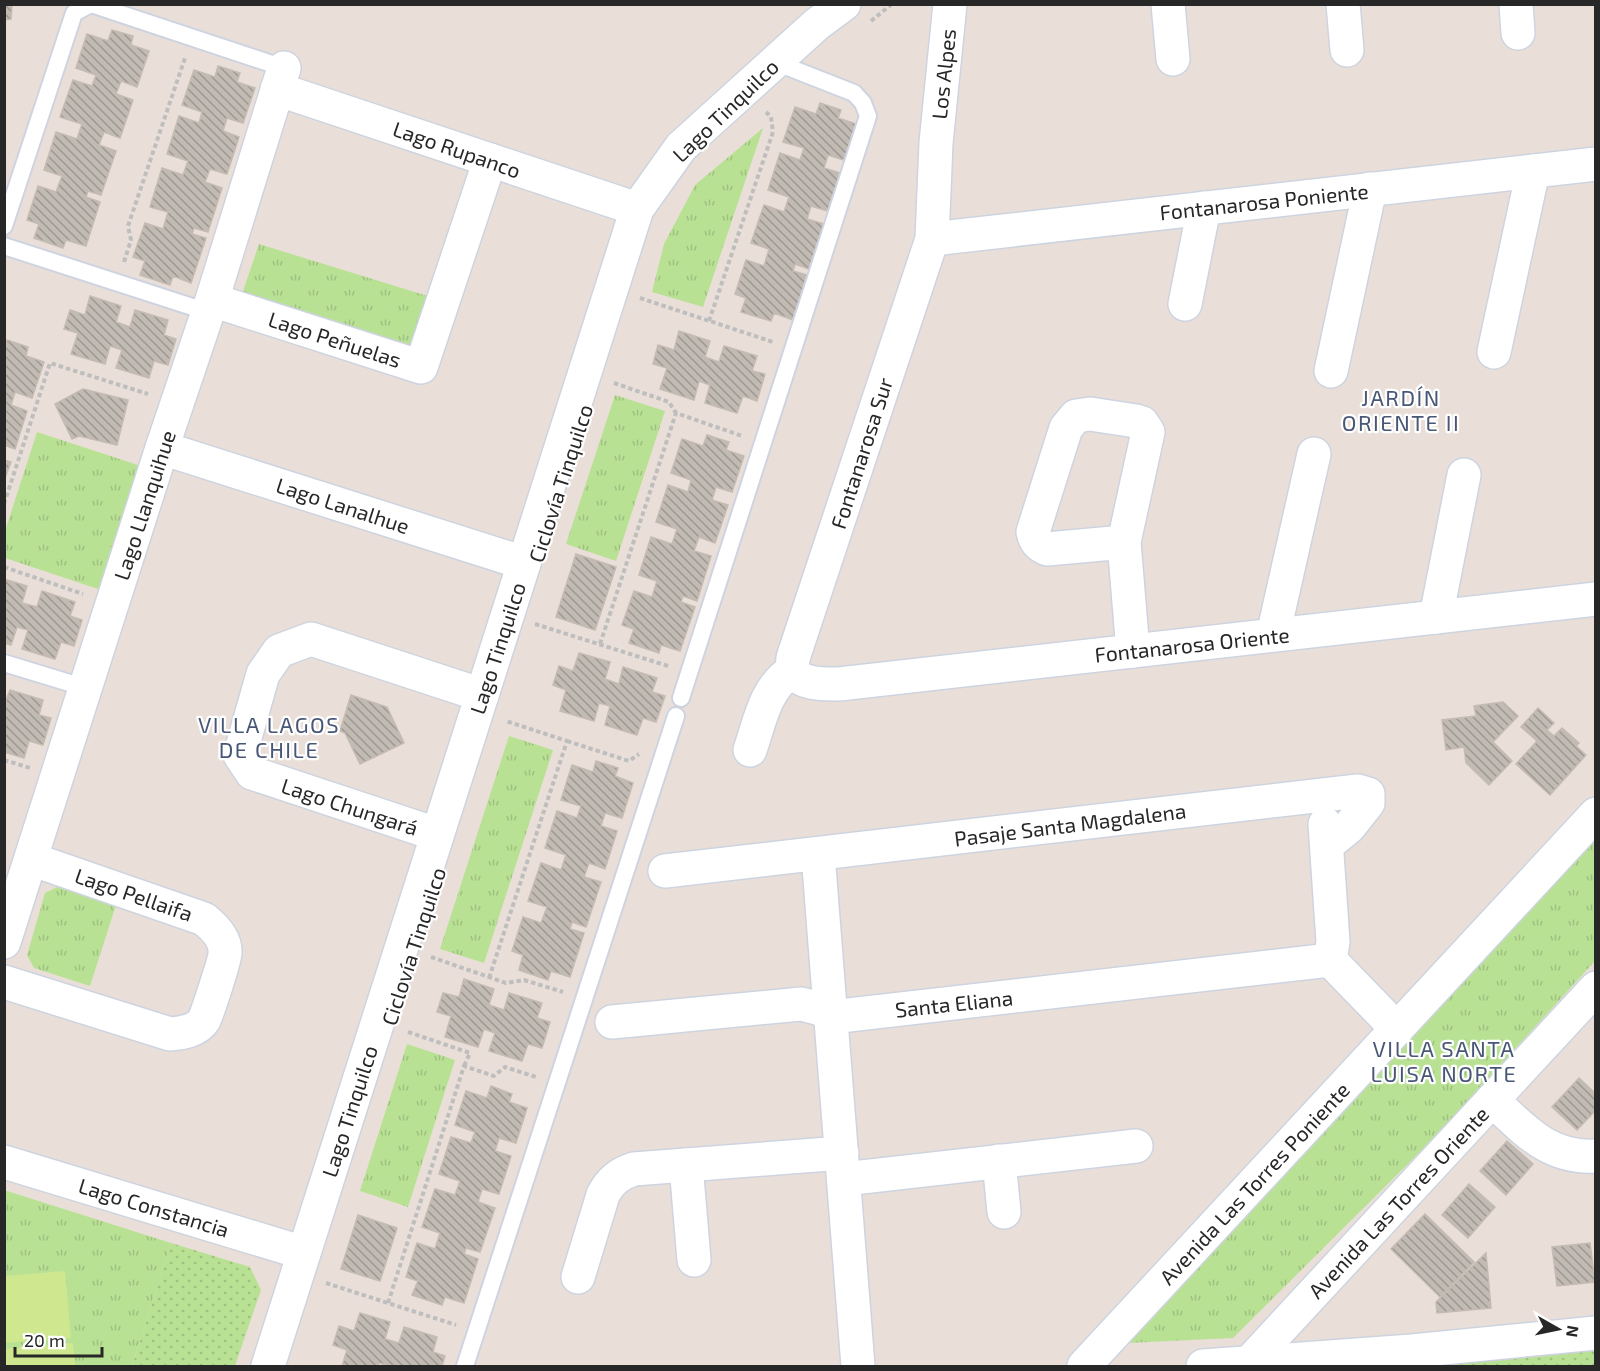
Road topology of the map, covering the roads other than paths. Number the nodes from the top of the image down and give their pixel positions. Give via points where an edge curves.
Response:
1 (91, 4) edge
2 (950, 4) edge
3 (1168, 4) edge
4 (1343, 4) edge
5 (856, 14) edge
6 (1347, 50) dead end
7 (1173, 59) dead end
8 (775, 62) junction
9 (280, 78) junction
10 (936, 143) joint
11 (490, 160) junction
12 (1596, 164) edge
13 (1533, 171) junction
14 (1370, 189) junction
15 (1204, 208) junction
16 (637, 209) junction
17 (4, 226) edge
18 (932, 239) junction
19 (4, 246) edge
20 (1185, 304) dead end
21 (210, 306) junction
22 (1494, 352) dead end
23 (1331, 371) dead end
24 (162, 448) junction
25 (1314, 454) dead end
26 (1464, 475) dead end
27 (1124, 542) junction
28 (525, 563) junction
29 (1596, 599) edge
30 (1436, 617) junction
31 (1273, 635) junction
32 (1133, 651) junction
33 (4, 663) edge
34 (792, 671) junction
35 (86, 688) junction
36 (681, 698) dead end
37 (480, 703) junction
38 (676, 716) dead end
39 (750, 750) dead end
40 (1323, 795) junction
41 (1596, 814) edge
42 (436, 834) junction
43 (1326, 845) junction
44 (818, 854) junction
45 (31, 859) junction
46 (665, 872) dead end
47 (4, 942) edge
48 (1330, 960) junction
49 (4, 982) edge
50 (1596, 988) edge
51 (831, 1017) junction
52 (612, 1022) dead end
53 (1397, 1029) junction
54 (1492, 1100) junction
55 (1136, 1146) dead end
56 (1596, 1156) edge
57 (999, 1161) junction
58 (4, 1162) edge
59 (686, 1165) junction
60 (843, 1166) junction
61 (1004, 1212) dead end
62 (694, 1260) dead end
63 (300, 1263) junction
64 (578, 1277) dead end
65 (1596, 1333) edge
66 (1248, 1365) edge
67 (269, 1366) edge
68 (465, 1366) edge
69 (858, 1366) edge
70 (1084, 1366) edge
71 (1203, 1366) edge

1 - 9 lane via 191,38
1 - 17 lane via 74,13
2 - 10 street, Los Alpes
3 - 7 street
4 - 6 street
5 - 8 street, Lago Tinquilco via 817,24
8 - 16 street, Lago Tinquilco via 681,147
8 - 36 lane via 854,93 868,116
9 - 11 street, Lago Rupanco
9 - 21 street, Lago Llanquihue
10 - 18 street, Fontanarosa Sur
11 - 16 street, Lago Rupanco
11 - 21 street, Lago Peñuelas via 421,367
12 - 13 street, Fontanarosa Poniente
13 - 14 street, Fontanarosa Poniente
13 - 22 street
14 - 15 street, Fontanarosa Poniente
14 - 23 street
15 - 18 street, Fontanarosa Poniente
15 - 20 street
16 - 28 street, Lago Tinquilco
18 - 34 street, Fontanarosa Sur via 801,632
19 - 21 lane via 117,283
21 - 24 street, Lago Llanquihue
24 - 28 street, Lago Lanalhue
24 - 35 street, Lago Llanquihue
25 - 31 street
26 - 30 street
27 - 27 street via 1148,432 1136,421 1090,414 1076,416 1066,428 1034,537 1047,549
27 - 32 street
28 - 37 street, Lago Tinquilco
29 - 30 street, Fontanarosa Oriente
30 - 31 street, Fontanarosa Oriente
31 - 32 street, Fontanarosa Oriente
32 - 34 street, Fontanarosa Oriente via 839,684 810,682
33 - 35 lane
34 - 39 street via 778,681 768,697
35 - 45 street, Lago Llanquihue
37 - 42 street, Lago Tinquilco
37 - 42 street, Lago Chungará via 311,639 279,651 263,674 240,755 252,773
38 - 68 lane
40 - 43 street
40 - 43 street, Pasaje Santa Magdalena via 1364,792 1369,798 1349,828
40 - 44 street, Pasaje Santa Magdalena
41 - 53 street, Avenida Las Torres Poniente
42 - 63 street, Lago Tinquilco
43 - 48 street via 1333,942
44 - 46 street, Pasaje Santa Magdalena
44 - 51 street
45 - 47 street, Lago Llanquihue
45 - 49 street, Lago Pellaifa via 204,919 214,927 225,953 204,1020 180,1034
48 - 51 street, Santa Eliana
48 - 53 street
50 - 54 street, Avenida Las Torres Oriente
51 - 52 street via 821,1009 801,1004
51 - 60 street
53 - 70 street, Avenida Las Torres Poniente
54 - 56 street via 1551,1149
54 - 66 street, Avenida Las Torres Oriente
55 - 57 street
57 - 60 street
57 - 61 street
58 - 63 street, Lago Constancia
59 - 60 street
59 - 62 street
59 - 64 street via 634,1169 615,1178 603,1196
60 - 69 street
63 - 67 street, Lago Tinquilco
65 - 66 street
66 - 71 street

